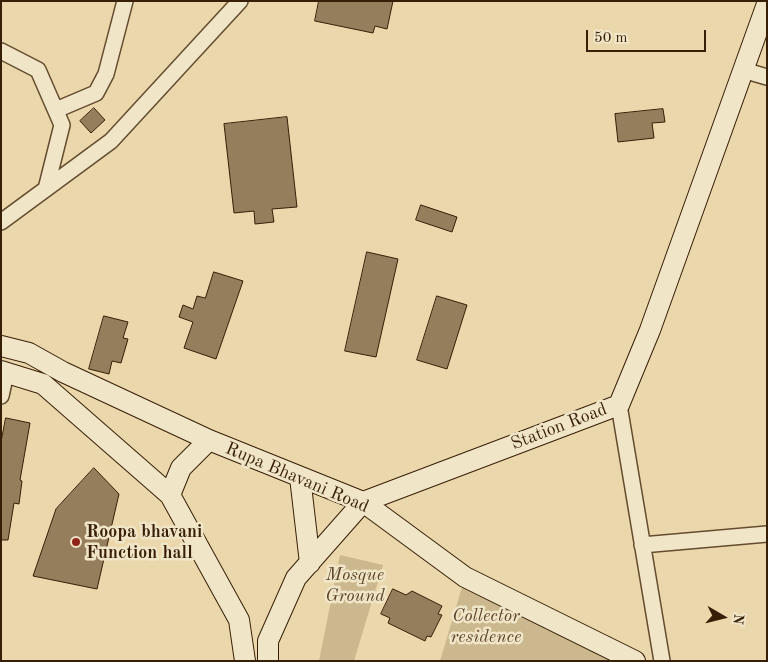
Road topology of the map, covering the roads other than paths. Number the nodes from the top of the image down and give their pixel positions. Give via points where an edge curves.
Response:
1 (125, 1) edge
2 (240, 1) edge
3 (767, 4) edge
4 (1, 51) edge
5 (743, 70) junction
6 (767, 77) edge
7 (56, 110) junction
8 (46, 189) junction
9 (1, 222) edge
10 (1, 346) edge
11 (4, 372) edge
12 (1, 396) edge
13 (618, 404) junction
14 (209, 440) junction
15 (300, 477) junction
16 (170, 495) junction
17 (363, 502) junction
18 (767, 534) edge
19 (642, 545) junction
20 (310, 563) junction
21 (245, 661) edge
22 (268, 661) edge
23 (635, 661) edge
24 (662, 661) edge

1 - 7 street via 106,74 96,93
2 - 8 street via 111,140
3 - 5 main road, Station Road
4 - 7 street via 38,70
5 - 6 street
5 - 13 main road, Station Road via 650,330
7 - 8 street via 62,125
8 - 9 street
10 - 14 main road, Rupa Bhavani Road via 29,352 63,372
11 - 12 street
11 - 16 main road via 43,384
13 - 17 main road, Station Road
13 - 19 street
14 - 15 main road, Rupa Bhavani Road
14 - 16 main road via 181,468
15 - 17 main road, Rupa Bhavani Road
15 - 20 main road
16 - 21 main road via 240,620
17 - 20 main road, Station Road
17 - 23 main road, Rupa Bhavani Road via 465,577
18 - 19 street
19 - 24 street
20 - 22 main road, Station Road via 296,578 268,641

